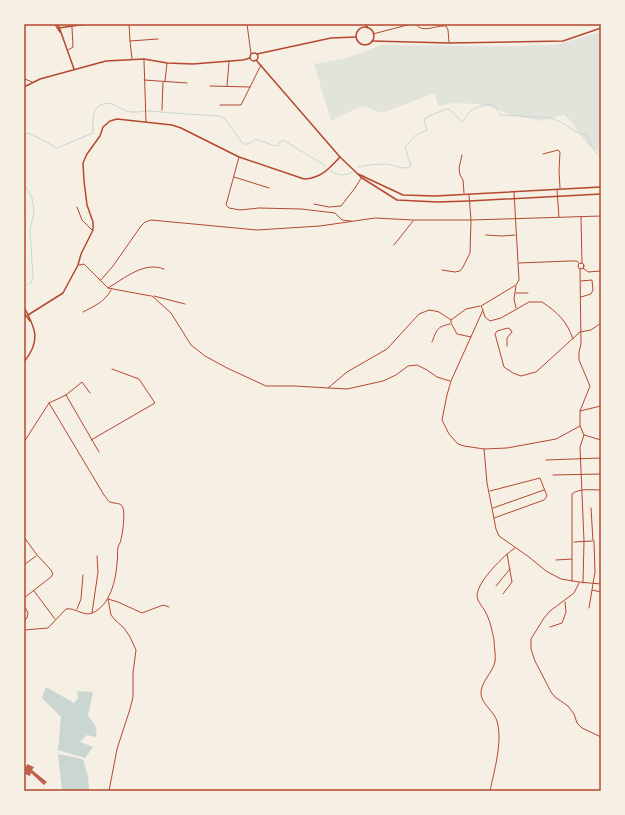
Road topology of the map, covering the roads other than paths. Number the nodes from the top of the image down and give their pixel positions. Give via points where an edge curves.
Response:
1 (57, 24) edge
2 (86, 24) edge
3 (129, 24) edge
4 (247, 24) edge
5 (366, 24) edge
6 (411, 24) edge
7 (416, 24) edge
8 (71, 26) junction
9 (59, 28) junction
10 (368, 28) junction
11 (601, 28) edge
12 (373, 34) junction
13 (356, 37) junction
14 (158, 39) dead end
15 (372, 40) junction
16 (130, 42) junction
17 (449, 42) junction
18 (67, 51) junction
19 (251, 54) junction
20 (257, 54) junction
21 (250, 58) junction
22 (132, 59) junction
23 (144, 59) junction
24 (256, 60) junction
25 (229, 61) junction
26 (167, 63) junction
27 (261, 65) junction
28 (24, 69) edge
29 (74, 69) junction
30 (24, 78) edge
31 (144, 80) junction
32 (32, 82) junction
33 (164, 82) junction
34 (187, 83) dead end
35 (210, 86) dead end
36 (227, 86) junction
37 (24, 87) edge
38 (250, 87) junction
39 (220, 105) dead end
40 (162, 110) dead end
41 (146, 122) junction
42 (543, 154) dead end
43 (462, 156) dead end
44 (239, 157) junction
45 (340, 157) junction
46 (234, 177) junction
47 (363, 177) junction
48 (601, 187) edge
49 (269, 188) dead end
50 (557, 189) junction
51 (560, 189) junction
52 (514, 191) junction
53 (464, 194) junction
54 (469, 194) junction
55 (601, 194) edge
56 (426, 195) junction
57 (557, 196) junction
58 (514, 198) junction
59 (469, 201) junction
60 (427, 202) junction
61 (314, 204) dead end
62 (77, 207) dead end
63 (601, 216) edge
64 (559, 217) junction
65 (581, 217) junction
66 (516, 219) junction
67 (413, 220) junction
68 (471, 220) junction
69 (352, 222) junction
70 (93, 230) junction
71 (486, 235) dead end
72 (516, 235) junction
73 (394, 245) dead end
74 (518, 263) junction
75 (579, 263) junction
76 (582, 263) junction
77 (78, 265) junction
78 (583, 268) junction
79 (164, 269) dead end
80 (580, 269) junction
81 (442, 270) dead end
82 (601, 272) edge
83 (100, 281) junction
84 (580, 282) junction
85 (516, 285) junction
86 (108, 288) junction
87 (112, 290) junction
88 (528, 293) dead end
89 (515, 294) junction
90 (152, 296) junction
91 (580, 297) junction
92 (185, 304) dead end
93 (481, 306) junction
94 (24, 307) edge
95 (516, 308) junction
96 (483, 310) junction
97 (83, 312) dead end
98 (24, 313) edge
99 (28, 315) junction
100 (451, 320) junction
101 (451, 323) junction
102 (601, 323) edge
103 (32, 324) junction
104 (580, 332) junction
105 (471, 337) junction
106 (573, 340) junction
107 (432, 342) dead end
108 (507, 346) dead end
109 (24, 362) edge
110 (112, 369) dead end
111 (451, 381) junction
112 (327, 388) junction
113 (90, 393) dead end
114 (66, 395) junction
115 (49, 403) junction
116 (601, 406) edge
117 (580, 411) junction
118 (580, 426) junction
119 (584, 436) junction
120 (91, 440) junction
121 (601, 440) edge
122 (24, 442) edge
123 (484, 449) junction
124 (99, 452) dead end
125 (601, 458) edge
126 (546, 460) dead end
127 (581, 460) junction
128 (601, 474) edge
129 (553, 476) dead end
130 (581, 476) junction
131 (545, 490) junction
132 (601, 490) edge
133 (489, 491) junction
134 (581, 491) junction
135 (601, 501) edge
136 (492, 508) junction
137 (591, 508) dead end
138 (494, 518) junction
139 (24, 537) edge
140 (584, 541) junction
141 (593, 541) junction
142 (572, 542) junction
143 (601, 542) edge
144 (515, 548) junction
145 (507, 553) junction
146 (38, 555) junction
147 (97, 556) dead end
148 (572, 559) junction
149 (556, 560) dead end
150 (24, 565) edge
151 (510, 569) junction
152 (83, 575) dead end
153 (572, 581) junction
154 (579, 582) junction
155 (583, 582) junction
156 (593, 584) junction
157 (601, 584) edge
158 (496, 586) dead end
159 (591, 590) junction
160 (34, 591) junction
161 (601, 592) edge
162 (503, 594) dead end
163 (24, 598) edge
164 (108, 599) junction
165 (565, 601) junction
166 (24, 605) edge
167 (169, 607) dead end
168 (589, 608) dead end
169 (77, 610) junction
170 (92, 613) junction
171 (55, 620) junction
172 (24, 621) edge
173 (550, 626) dead end
174 (24, 630) edge
175 (601, 737) edge
176 (109, 791) edge
177 (490, 791) edge

1 - 9 main road
2 - 8 main road
3 - 16 street
4 - 19 street
5 - 10 main road
6 - 12 street
7 - 17 street via 422,29 446,26
8 - 9 main road
8 - 18 street via 73,48
9 - 18 main road
10 - 12 main road
10 - 13 main road via 360,28
11 - 17 main road via 563,41
12 - 15 main road
13 - 15 main road via 362,44 368,44
13 - 20 main road via 331,38
14 - 16 street
15 - 17 main road
16 - 22 street
18 - 29 main road
19 - 20 main road
19 - 21 main road
20 - 24 main road
21 - 24 main road
21 - 25 main road
22 - 23 main road
22 - 29 main road via 106,61
23 - 26 main road
23 - 31 street
24 - 27 main road
25 - 26 main road
25 - 36 street
26 - 33 street
27 - 38 street
27 - 45 main road
28 - 30 street
29 - 32 main road
30 - 32 street
31 - 33 street
31 - 41 street
32 - 37 main road
33 - 34 street
33 - 40 street
35 - 36 street
36 - 38 street
38 - 39 street via 241,105
41 - 44 main road via 181,128
41 - 70 main road via 117,119 110,121 103,127 83,162 87,205
42 - 51 street via 558,150 560,152
43 - 53 street via 459,168
44 - 45 main road via 304,179 322,175
44 - 46 street
45 - 47 main road
46 - 49 street
46 - 69 street via 226,205 229,208 301,209 335,213 342,220
47 - 56 main road via 403,195
47 - 60 main road via 397,200
47 - 61 street via 341,206
48 - 51 main road
50 - 51 main road
50 - 52 main road
50 - 57 street
52 - 54 main road
52 - 58 street
53 - 54 main road
53 - 56 main road
54 - 59 street
55 - 57 main road
56 - 60 main road
57 - 58 main road
57 - 64 street
58 - 59 main road
58 - 66 street
59 - 60 main road
59 - 68 street
62 - 70 street via 82,220
63 - 65 street
64 - 65 street
64 - 66 street
65 - 76 street
66 - 68 street
66 - 72 street
67 - 68 street
67 - 69 street via 375,218
67 - 73 street
68 - 81 street via 470,253 462,269 455,272
69 - 83 street via 257,230 151,220 141,226
70 - 77 main road
71 - 72 street
72 - 74 street
74 - 75 street
74 - 85 street via 519,280
75 - 76 street
75 - 80 street
76 - 78 street
77 - 83 street via 84,264
77 - 99 main road via 63,292
78 - 80 street
78 - 82 street via 588,272
79 - 86 street via 155,266 144,268
80 - 84 street
83 - 86 street
84 - 91 street
84 - 91 street via 592,280 593,290 591,294
85 - 89 street
85 - 93 street
86 - 87 street
87 - 90 street
87 - 97 street via 98,304
88 - 89 street
89 - 95 street
90 - 92 street
90 - 112 street via 171,313 191,344 226,368 266,386
91 - 104 street
93 - 96 street
93 - 100 street via 466,309
94 - 99 main road
95 - 96 street via 501,318 490,321 485,318
95 - 106 street via 529,302 542,302 555,311 566,324
96 - 105 street
98 - 103 main road
99 - 103 main road
100 - 101 street
100 - 112 street via 435,311 429,310 419,314 387,349 347,372
101 - 105 street via 457,334
101 - 107 street via 435,332
102 - 104 street via 591,330
103 - 109 main road via 35,345
104 - 106 street
104 - 117 street via 579,360 590,386
105 - 111 street
106 - 108 street via 536,372 521,376 509,372 504,367 495,334 508,328 512,332 507,338
110 - 120 street via 139,379 155,403
111 - 112 street via 417,366 408,366 396,375 365,386 347,389
111 - 123 street via 442,420 458,444
113 - 114 street via 82,382
114 - 115 street
114 - 120 street
115 - 122 street
115 - 164 street via 104,496 124,509 115,576
116 - 117 street
117 - 118 street
118 - 119 street
118 - 123 street via 556,439 507,448
119 - 121 street
119 - 127 street via 580,447
120 - 124 street
123 - 133 street
125 - 127 street
126 - 127 street
127 - 130 street
128 - 130 street
129 - 130 street
130 - 134 street
131 - 133 street via 540,478
131 - 136 street
131 - 138 street via 547,498 544,500
132 - 134 street
133 - 136 street
134 - 140 street
134 - 142 street via 572,494
135 - 143 street
136 - 138 street
137 - 141 street
138 - 144 street via 499,536
139 - 146 street
140 - 141 street
140 - 142 street
140 - 155 street
141 - 156 street
142 - 148 street
144 - 145 street
144 - 153 street via 546,571 561,579
145 - 151 street
145 - 177 street via 477,593 489,622 494,644 495,661 481,692 497,722 499,737
146 - 150 street
146 - 160 street via 53,574
147 - 170 street via 98,572
148 - 149 street
148 - 153 street
151 - 158 street
151 - 162 street via 512,582
152 - 169 street via 81,599
153 - 154 street
154 - 155 street
154 - 165 street via 574,593
155 - 156 street
156 - 157 street
156 - 159 street
159 - 161 street
159 - 168 street
160 - 163 street
160 - 171 street
164 - 167 street via 142,613 163,605
164 - 170 street
164 - 176 street via 111,615 124,628 136,650 133,697 117,750
165 - 173 street via 566,612 562,623
165 - 175 street via 544,618 531,639 531,649 551,692 568,706 582,728
166 - 172 street via 28,614
169 - 170 street
169 - 171 street via 66,609
171 - 174 street via 48,628

